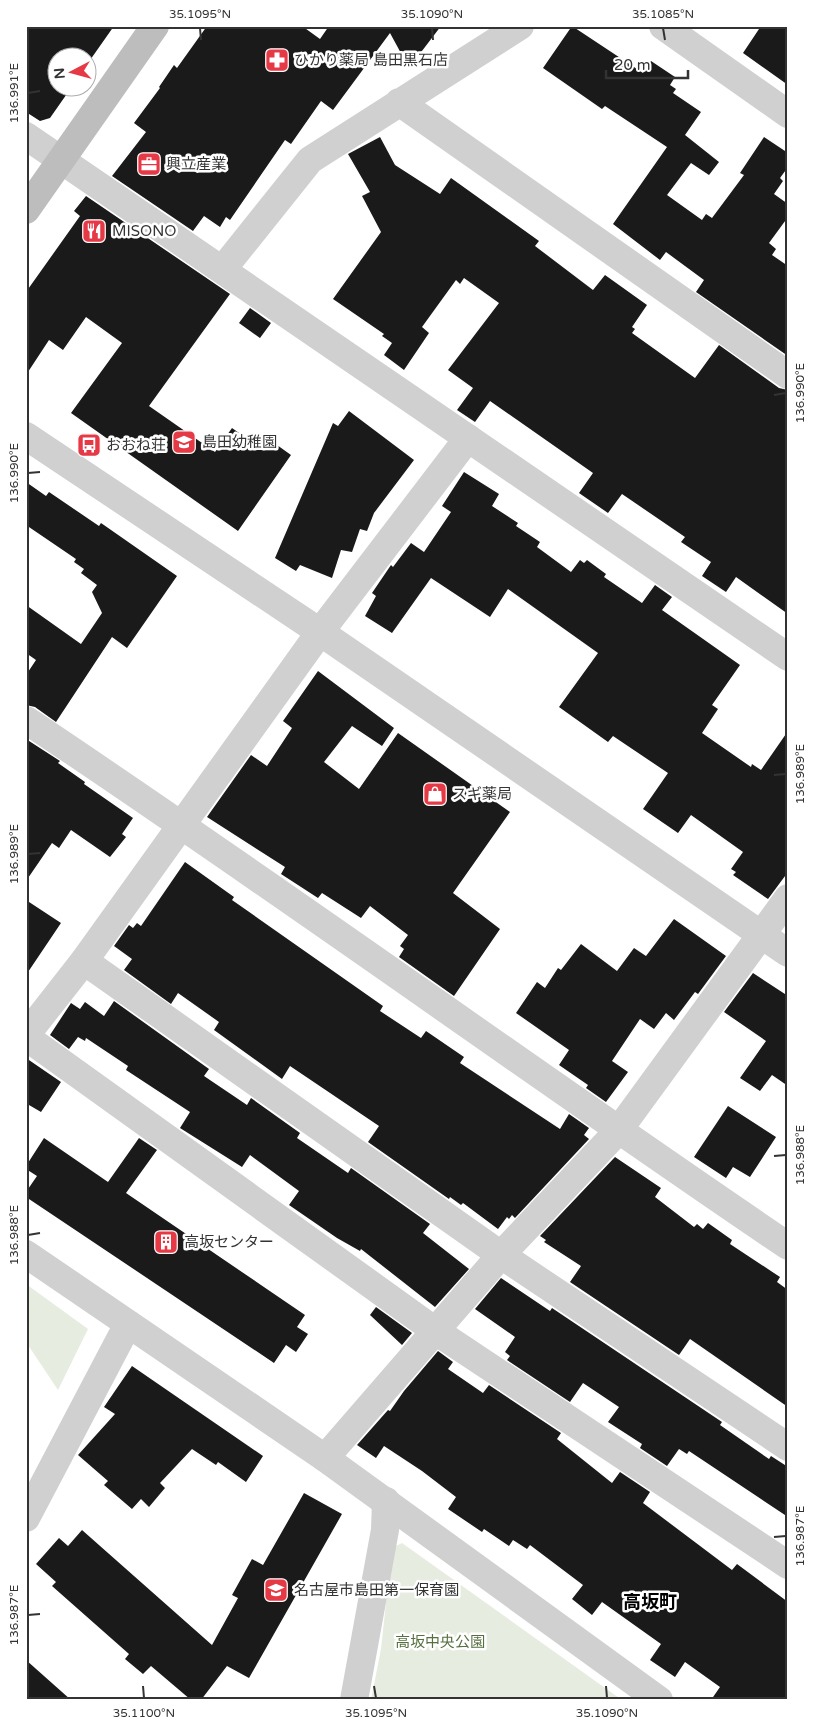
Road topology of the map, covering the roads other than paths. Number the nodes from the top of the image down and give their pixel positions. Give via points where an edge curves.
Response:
1 (156, 26) edge
2 (520, 26) edge
3 (663, 26) edge
4 (399, 102) junction
5 (788, 114) edge
6 (26, 136) edge
7 (61, 161) junction
8 (26, 210) edge
9 (222, 270) junction
10 (788, 375) edge
11 (26, 436) edge
12 (468, 438) junction
13 (320, 632) junction
14 (788, 657) edge
15 (26, 720) edge
16 (183, 824) junction
17 (788, 898) edge
18 (762, 936) junction
19 (788, 953) edge
20 (84, 961) junction
21 (26, 1036) edge
22 (618, 1131) junction
23 (788, 1246) edge
24 (26, 1254) edge
25 (501, 1255) junction
26 (128, 1324) junction
27 (437, 1332) junction
28 (788, 1447) edge
29 (325, 1458) junction
30 (386, 1502) junction
31 (26, 1518) edge
32 (788, 1565) edge
33 (354, 1700) edge
34 (659, 1700) edge

1 - 7 main road
2 - 4 street
3 - 5 street
4 - 9 street via 310,160
4 - 10 street
6 - 7 street
7 - 8 main road
7 - 9 street
9 - 12 street
11 - 13 street
12 - 13 street
12 - 14 street
13 - 16 street
13 - 18 street
15 - 16 street
16 - 20 street
16 - 22 street
17 - 18 street
18 - 19 street
18 - 22 street
20 - 21 street
20 - 25 street
21 - 27 street
22 - 23 street
22 - 25 street
24 - 26 street
25 - 27 street
25 - 28 street
26 - 29 street
26 - 31 street
27 - 29 street
27 - 32 street
29 - 30 street
30 - 33 street via 385,1530
30 - 34 street

